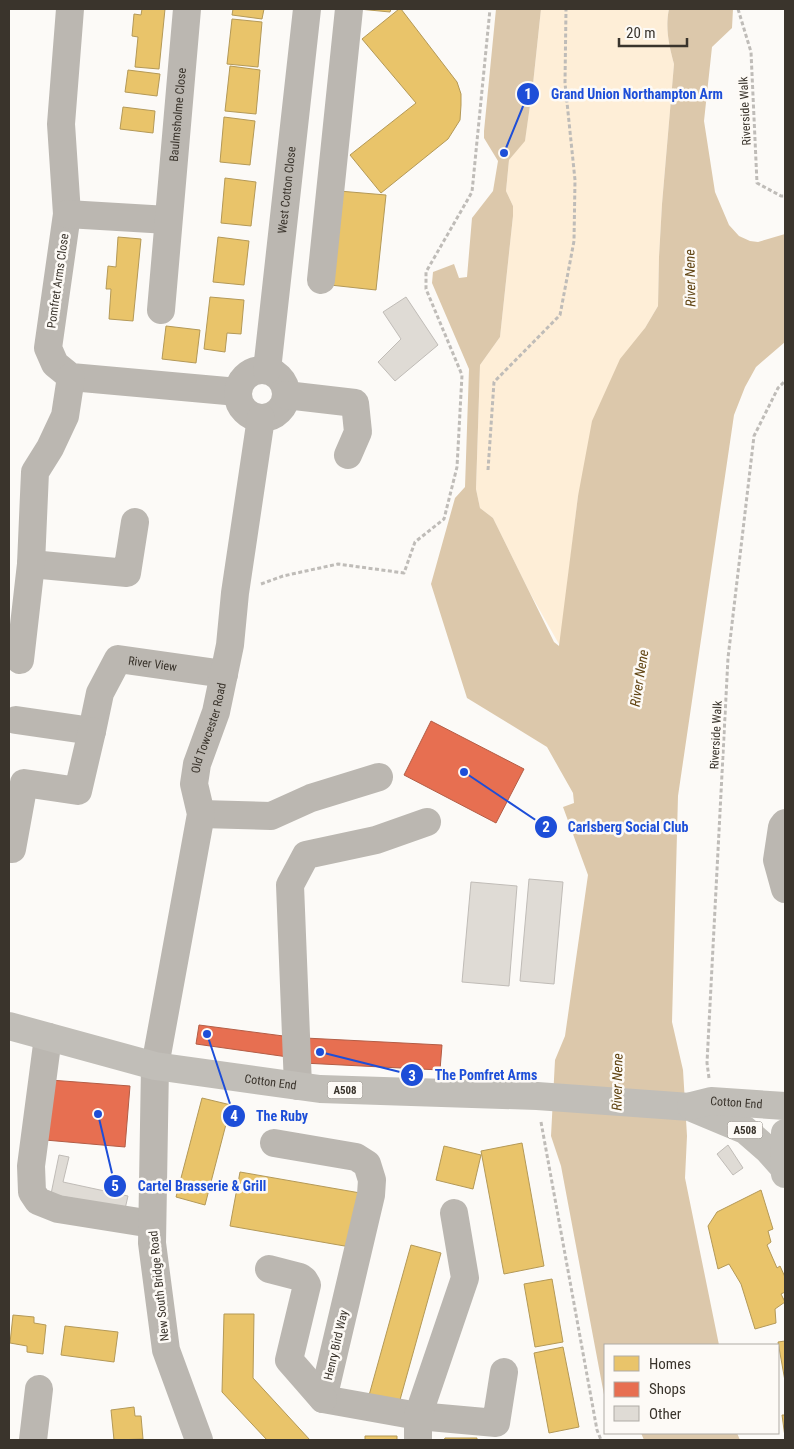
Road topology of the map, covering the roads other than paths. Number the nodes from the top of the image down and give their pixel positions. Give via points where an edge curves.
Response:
1 (70, 9) edge
2 (187, 9) edge
3 (307, 9) edge
4 (349, 9) edge
5 (67, 214) junction
6 (168, 220) junction
7 (321, 280) dead end
8 (161, 310) dead end
9 (267, 370) junction
10 (71, 377) junction
11 (238, 392) junction
12 (286, 395) junction
13 (261, 418) junction
14 (348, 455) dead end
15 (135, 522) dead end
16 (31, 564) junction
17 (20, 660) dead end
18 (224, 674) junction
19 (16, 720) dead end
20 (92, 731) junction
21 (379, 777) dead end
22 (201, 814) junction
23 (427, 822) dead end
24 (785, 823) edge
25 (12, 849) dead end
26 (785, 889) edge
27 (9, 1026) edge
28 (48, 1037) junction
29 (155, 1066) junction
30 (298, 1086) junction
31 (701, 1104) junction
32 (785, 1106) edge
33 (785, 1133) edge
34 (274, 1143) dead end
35 (784, 1171) edge
36 (454, 1213) dead end
37 (152, 1224) junction
38 (269, 1270) dead end
39 (504, 1372) dead end
40 (39, 1388) dead end
41 (323, 1399) junction
42 (418, 1428) edge
43 (33, 1440) edge
44 (199, 1440) edge

1 - 5 street, Pomfret Arms Close via 61,124
2 - 6 street, Baulmsholme Close
3 - 9 street, West Cotton Close
4 - 7 street
5 - 6 street
5 - 10 street, Pomfret Arms Close via 48,348 55,364
6 - 8 street, Baulmsholme Close
9 - 11 street via 253,371 244,377
9 - 12 street via 280,377
10 - 11 street
10 - 16 street via 65,416 35,472
11 - 13 street via 245,412
12 - 13 street via 279,412
12 - 14 street via 355,403 358,432
13 - 18 street, Old Towcester Road
15 - 16 street via 127,573
16 - 17 street
18 - 20 street, River View via 118,659 100,692
18 - 22 street, Old Towcester Road via 216,712 197,764 194,784
19 - 20 street
20 - 25 street via 78,791 24,783
21 - 22 street via 311,798 271,816
22 - 29 street, Old Towcester Road
23 - 30 street via 376,840 306,855 290,885
24 - 26 street via 776,860
27 - 28 highway, Cotton End / A508
28 - 29 highway, Cotton End / A508
28 - 37 street via 31,1166 32,1192 38,1200 58,1209
29 - 30 highway, Cotton End / A508
29 - 37 street, New South Bridge Road
30 - 31 highway, Cotton End / A508
31 - 32 highway, Cotton End / A508
31 - 35 highway, A508 via 763,1144
33 - 35 highway, A508
34 - 41 street, Henry Bird Way via 356,1157 367,1164 372,1180 371,1196
36 - 42 street via 465,1278
37 - 44 street, New South Bridge Road via 166,1350
38 - 41 street via 300,1277 307,1285 289,1360
39 - 42 street via 496,1423
40 - 43 street
41 - 42 street

